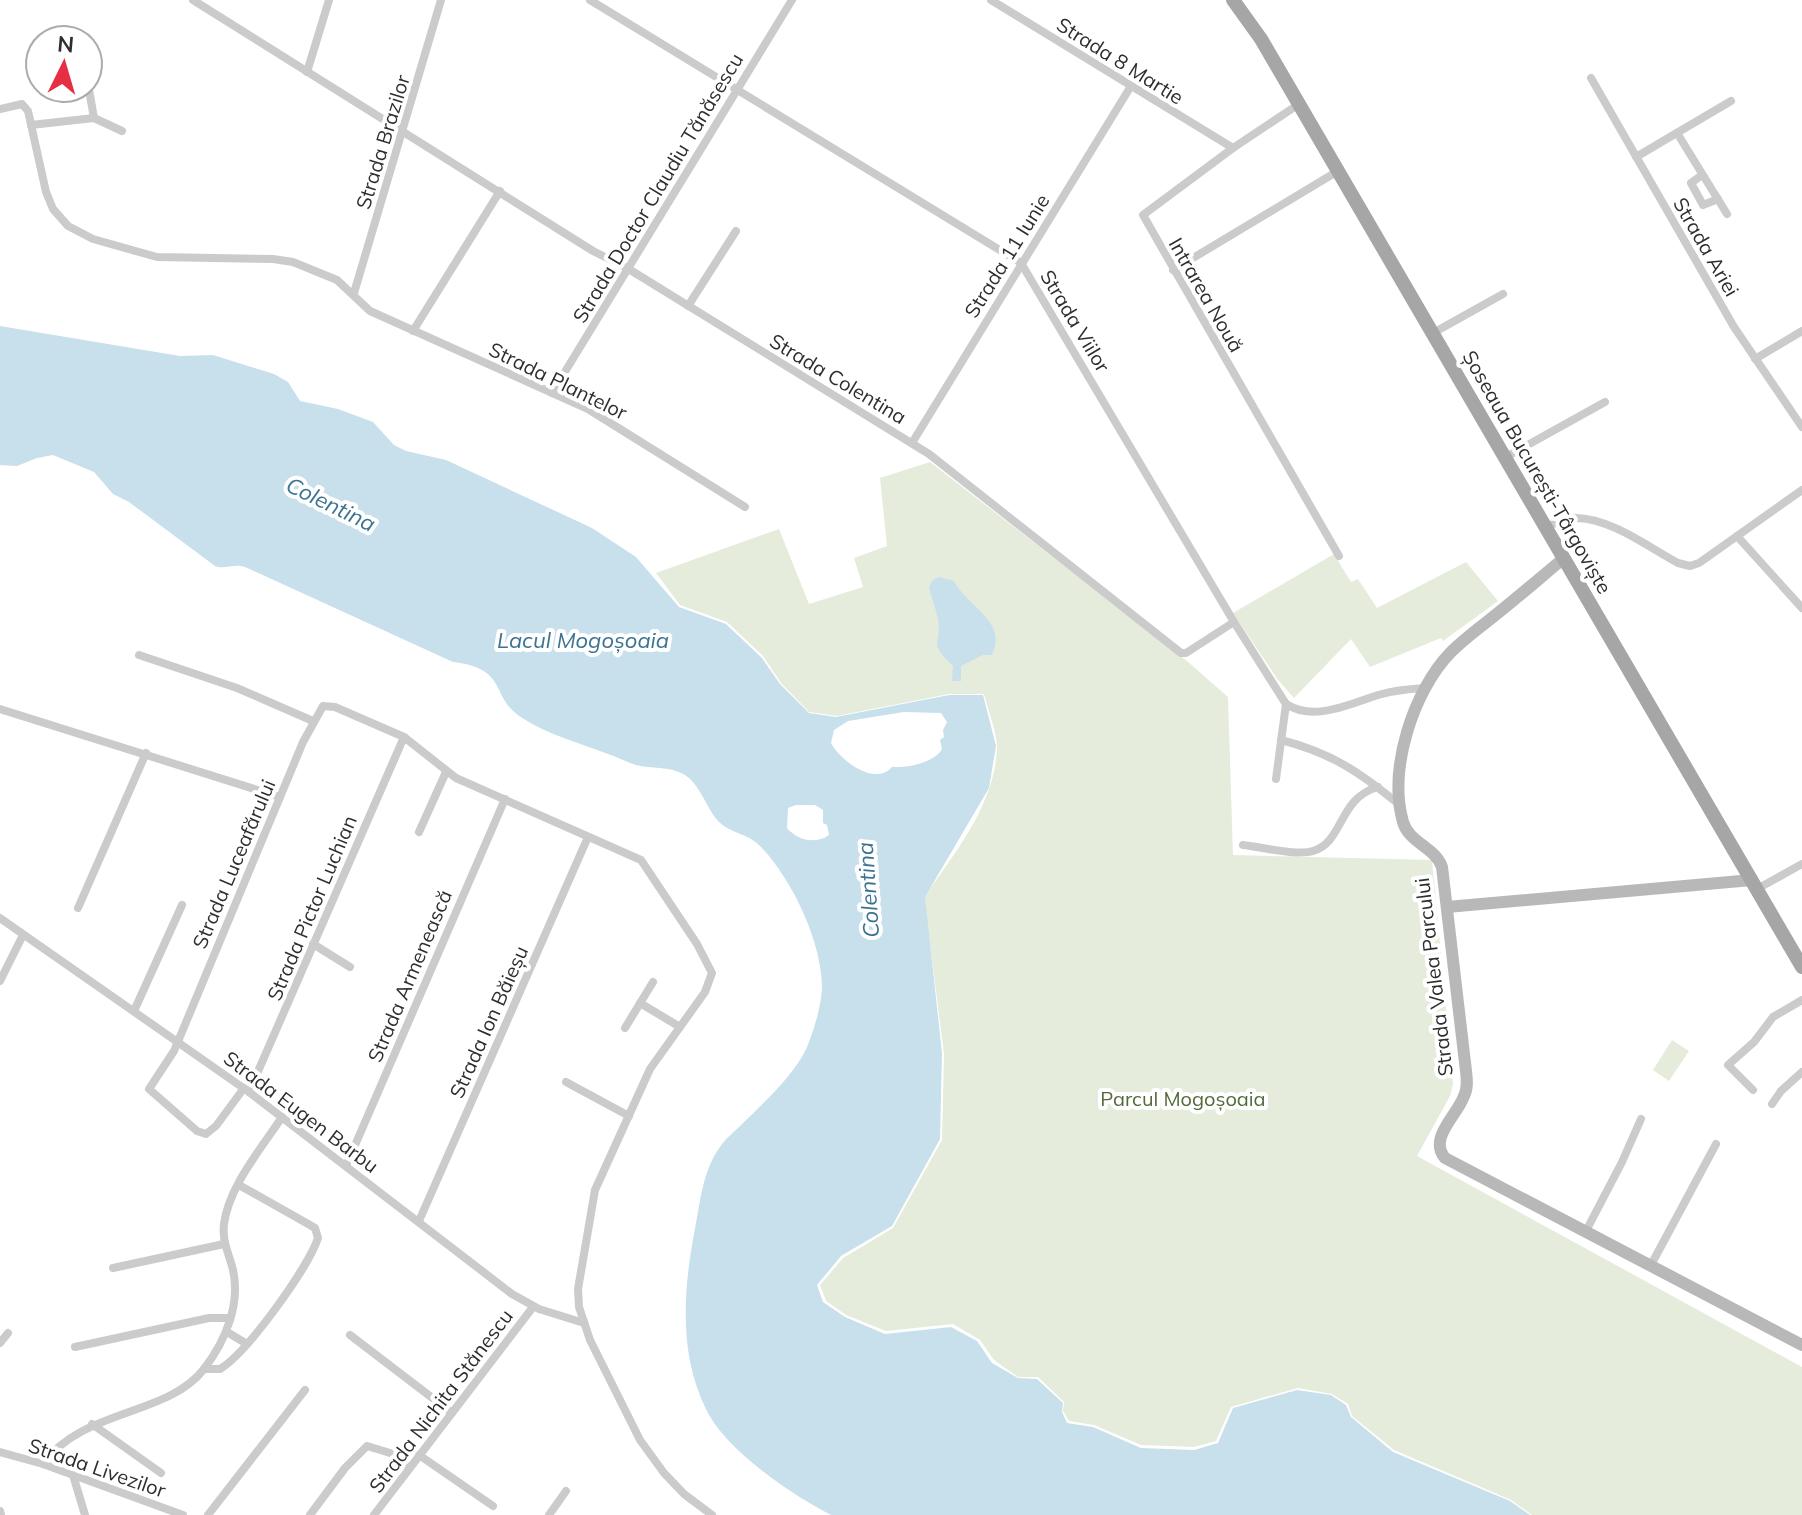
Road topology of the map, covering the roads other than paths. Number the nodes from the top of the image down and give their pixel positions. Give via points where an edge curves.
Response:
1 (193, 0) edge
2 (218, 0) edge
3 (329, 0) edge
4 (441, 0) edge
5 (590, 0) edge
6 (792, 0) edge
7 (991, 0) edge
8 (1233, 0) edge
9 (214, 13) junction
10 (307, 72) junction
11 (1591, 78) dead end
12 (1131, 86) junction
13 (738, 91) junction
14 (1731, 101) dead end
15 (92, 104) edge
16 (1299, 104) junction
17 (0, 109) edge
18 (94, 118) junction
19 (31, 125) junction
20 (122, 131) dead end
21 (403, 131) junction
22 (1677, 133) junction
23 (1233, 148) junction
24 (1636, 157) junction
25 (1338, 171) junction
26 (1702, 175) junction
27 (500, 191) junction
28 (1718, 199) junction
29 (1727, 214) dead end
30 (736, 231) dead end
31 (1021, 263) junction
32 (627, 268) junction
33 (1173, 270) junction
34 (354, 293) junction
35 (1503, 294) dead end
36 (688, 306) junction
37 (413, 331) junction
38 (1802, 331) edge
39 (1433, 333) junction
40 (1755, 359) junction
41 (552, 393) junction
42 (1605, 402) dead end
43 (1802, 427) edge
44 (912, 443) junction
45 (1506, 457) junction
46 (1802, 490) edge
47 (745, 507) dead end
48 (1546, 527) junction
49 (1737, 536) junction
50 (1339, 556) dead end
51 (1564, 558) junction
52 (1802, 608) edge
53 (1234, 622) junction
54 (139, 655) dead end
55 (1425, 688) junction
56 (1286, 704) junction
57 (0, 709) edge
58 (313, 721) junction
59 (404, 737) junction
60 (1281, 740) junction
61 (146, 753) junction
62 (446, 772) junction
63 (1276, 779) dead end
64 (1378, 787) junction
65 (280, 797) junction
66 (505, 799) junction
67 (1401, 806) junction
68 (419, 832) dead end
69 (588, 837) junction
70 (1243, 845) dead end
71 (1802, 864) edge
72 (1754, 884) junction
73 (182, 905) dead end
74 (1447, 907) junction
75 (78, 908) dead end
76 (0, 918) edge
77 (23, 935) junction
78 (313, 944) junction
79 (350, 967) dead end
80 (1802, 967) edge
81 (0, 981) edge
82 (653, 982) dead end
83 (1802, 1000) edge
84 (640, 1003) junction
85 (134, 1011) junction
86 (680, 1027) junction
87 (625, 1028) dead end
88 (177, 1040) junction
89 (1802, 1072) edge
90 (566, 1082) dead end
91 (247, 1090) junction
92 (1753, 1090) dead end
93 (1772, 1104) dead end
94 (629, 1116) junction
95 (282, 1117) junction
96 (1641, 1119) dead end
97 (1716, 1144) dead end
98 (346, 1166) junction
99 (239, 1185) junction
100 (419, 1221) junction
101 (1586, 1231) junction
102 (224, 1244) junction
103 (1651, 1265) junction
104 (113, 1268) dead end
105 (533, 1307) junction
106 (230, 1318) junction
107 (584, 1323) junction
108 (227, 1332) junction
109 (8, 1333) dead end
110 (350, 1335) dead end
111 (0, 1343) edge
112 (247, 1344) junction
113 (1802, 1345) edge
114 (75, 1347) dead end
115 (204, 1369) junction
116 (305, 1390) dead end
117 (452, 1413) junction
118 (92, 1424) junction
119 (0, 1452) edge
120 (419, 1455) junction
121 (43, 1464) junction
122 (410, 1467) junction
123 (161, 1473) dead end
124 (73, 1475) junction
125 (566, 1491) dead end
126 (493, 1506) dead end
127 (702, 1512) edge
128 (180, 1514) edge
129 (85, 1515) edge
130 (208, 1515) edge
131 (310, 1515) edge
132 (374, 1515) edge
133 (549, 1515) edge
134 (712, 1515) edge

1 - 9 street, Strada Colentina
2 - 9 street
3 - 10 street
4 - 21 street, Strada Brazilor
5 - 13 street, Strada Viilor
6 - 13 street, Strada Doctor Claudiu Tănăsescu
7 - 12 street, Strada 8 Martie
8 - 16 main road, Șoseaua București-Târgoviște
9 - 10 street, Strada Colentina
10 - 21 street, Strada Colentina
11 - 24 street, Strada Ariei
12 - 23 street, Strada 8 Martie
12 - 31 street, Strada 11 Iunie
13 - 31 street, Strada Viilor
13 - 32 street, Strada Doctor Claudiu Tănăsescu
14 - 22 street
15 - 18 street
16 - 23 street, Intrarea Nouă
16 - 25 main road, Șoseaua București-Târgoviște
17 - 19 street via 24,105
18 - 19 street
18 - 20 street
19 - 34 street, Strada Plantelor via 53,209 68,226 93,239 157,257 293,262
21 - 27 street, Strada Colentina
21 - 34 street, Strada Brazilor
22 - 24 street
22 - 26 street
23 - 33 street, Intrarea Nouă via 1143,215
24 - 40 street, Strada Ariei
25 - 33 street
25 - 39 main road, Șoseaua București-Târgoviște
26 - 28 street
26 - 28 street via 1691,183 1703,205
27 - 32 street, Strada Colentina
27 - 37 street
28 - 29 street
30 - 36 street
31 - 44 street, Strada 11 Iunie
31 - 53 street, Strada Viilor
32 - 36 street, Strada Colentina
32 - 41 street, Strada Doctor Claudiu Tănăsescu
33 - 50 street, Intrarea Nouă
34 - 37 street, Strada Plantelor via 370,311
35 - 39 street
36 - 44 street, Strada Colentina
37 - 41 street, Strada Plantelor
38 - 40 street
39 - 45 main road, Șoseaua București-Târgoviște
40 - 43 street, Strada Ariei
41 - 47 street, Strada Plantelor via 588,409
42 - 45 street
44 - 53 street, Strada Colentina via 1181,653
45 - 48 main road, Șoseaua București-Târgoviște
46 - 49 street
48 - 49 street via 1568,519 1589,520 1686,566 1699,563
48 - 51 main road, Șoseaua București-Târgoviște
49 - 52 street
51 - 55 street, Strada Valea Parcului via 1450,652
51 - 72 main road, Șoseaua București-Târgoviște
53 - 56 street, Strada Viilor
54 - 58 street
55 - 56 street via 1328,711 1299,711
55 - 67 street, Strada Valea Parcului via 1401,758
56 - 60 street
57 - 61 street
58 - 59 street, Strada Luceafărului via 327,706
58 - 65 street, Strada Luceafărului
59 - 62 street
59 - 78 street, Strada Pictor Luchian
60 - 63 street
60 - 64 street via 1330,756
61 - 65 street
61 - 75 street
62 - 66 street
62 - 68 street
64 - 67 street
64 - 70 street via 1353,800 1335,832 1313,852
65 - 88 street, Strada Luceafărului
66 - 69 street
66 - 98 street, Strada Armenească
67 - 74 street, Strada Valea Parcului via 1408,834 1440,861
69 - 86 street via 641,860 709,965 709,984
69 - 100 street, Strada Ion Băieșu
71 - 72 street
72 - 74 street
72 - 80 main road, Șoseaua București-Târgoviște
73 - 85 street
74 - 101 street, Strada Valea Parcului via 1467,1081 1438,1148 1445,1158
76 - 77 street, Strada Eugen Barbu
77 - 81 street
77 - 85 street, Strada Eugen Barbu
78 - 79 street
78 - 91 street, Strada Pictor Luchian
82 - 84 street
83 - 92 street via 1773,1017 1728,1065
84 - 86 street
84 - 87 street
85 - 88 street, Strada Eugen Barbu
86 - 94 street via 650,1069
88 - 91 street, Strada Eugen Barbu
88 - 91 street, Strada Luceafărului via 149,1089 197,1131 210,1133
89 - 93 street
90 - 94 street
91 - 95 street, Strada Eugen Barbu
94 - 107 street via 595,1190 578,1289
95 - 98 street, Strada Eugen Barbu
95 - 99 street
96 - 101 street
97 - 103 street
98 - 100 street, Strada Eugen Barbu
99 - 102 street via 226,1216
99 - 112 street via 315,1228 318,1238
100 - 105 street, Strada Eugen Barbu
101 - 103 street, Strada Valea Parcului
102 - 104 street
102 - 106 street via 233,1269
103 - 113 street, Strada Valea Parcului
105 - 107 street, Strada Eugen Barbu
105 - 117 street, Strada Nichita Stănescu
106 - 108 street
106 - 114 street
107 - 127 street via 640,1440
108 - 112 street
108 - 115 street
109 - 111 street
110 - 117 street
112 - 115 street via 220,1369
115 - 118 street via 171,1395
116 - 130 street
117 - 120 street, Strada Nichita Stănescu
118 - 121 street
118 - 123 street
119 - 121 street, Strada Livezilor
120 - 122 street, Strada Nichita Stănescu
120 - 126 street
121 - 124 street, Strada Livezilor
122 - 131 street via 367,1446
122 - 132 street, Strada Nichita Stănescu
124 - 128 street, Strada Livezilor
124 - 129 street
125 - 133 street
127 - 134 street

